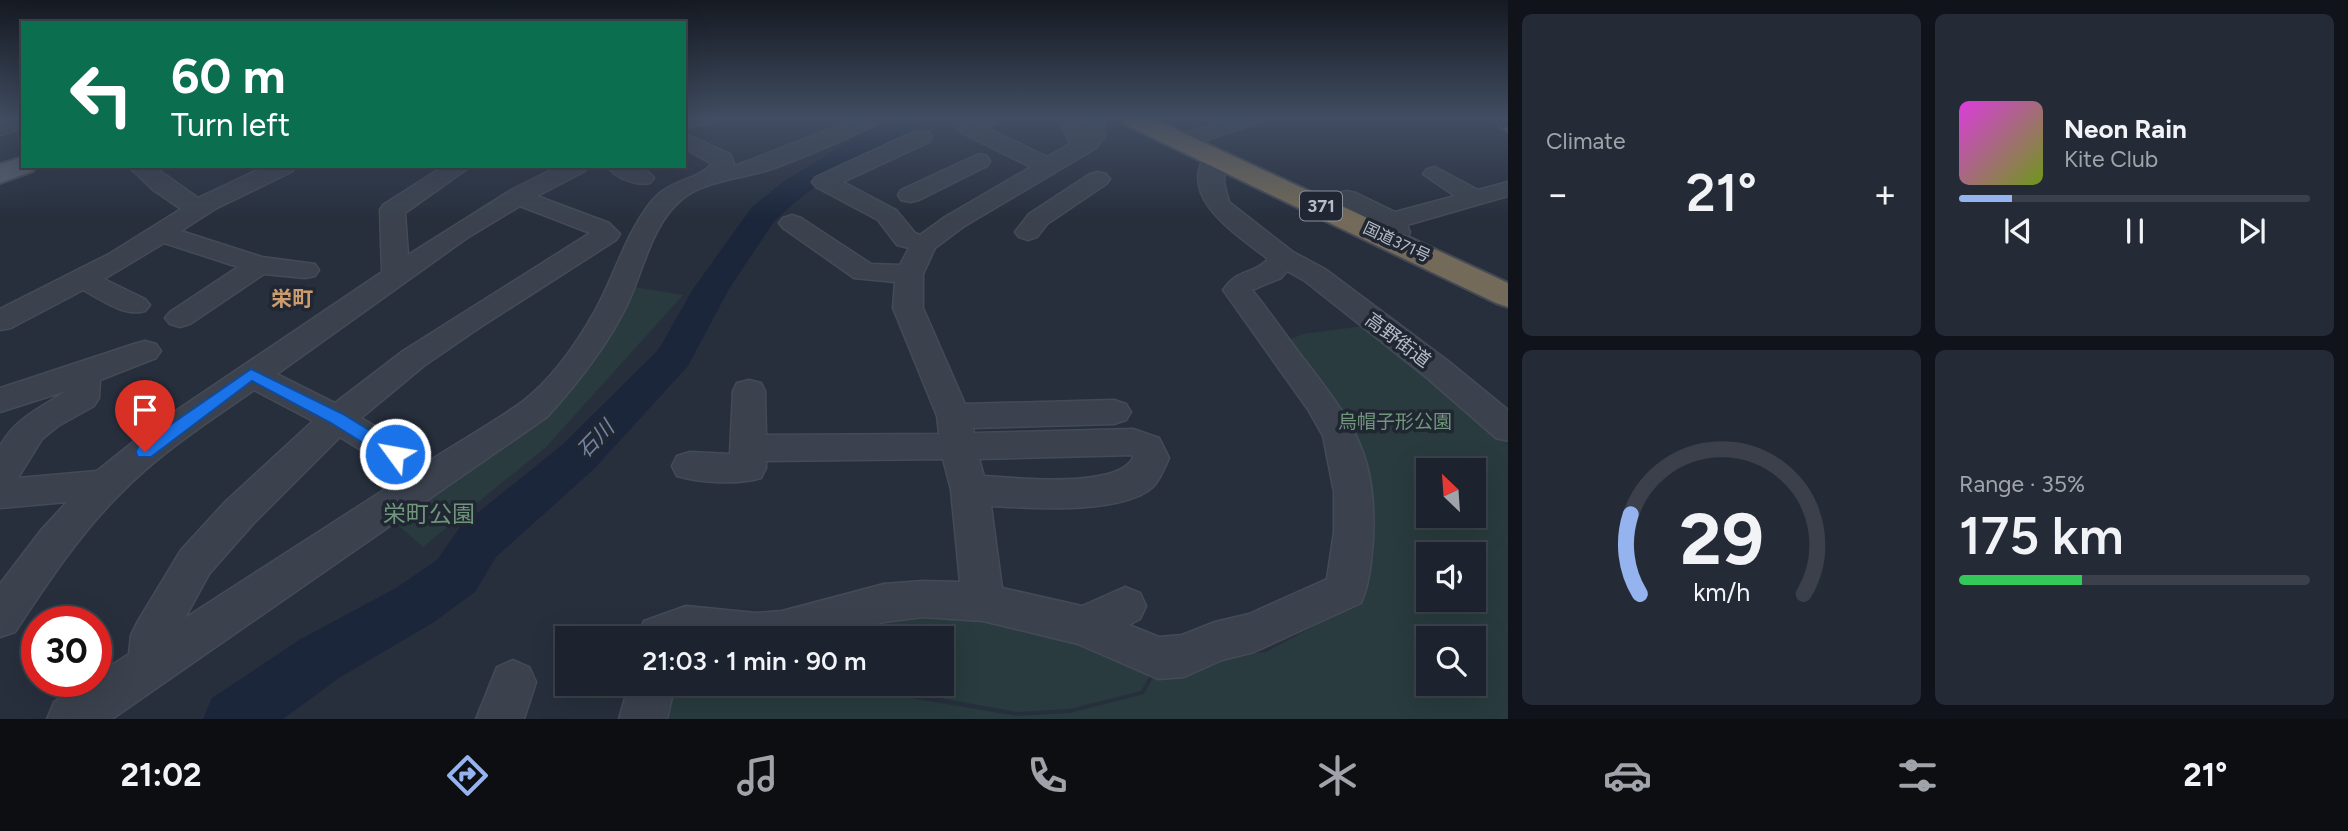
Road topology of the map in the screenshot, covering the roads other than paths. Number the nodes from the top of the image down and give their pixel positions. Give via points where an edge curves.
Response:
1 (710, 153) edge
2 (788, 153) edge
3 (887, 153) edge
4 (1007, 153) edge
5 (1058, 153) edge
6 (1211, 153) edge
7 (1215, 157) junction
8 (979, 161) dead end
9 (21, 166) edge
10 (141, 168) edge
11 (281, 168) edge
12 (457, 168) edge
13 (573, 168) edge
14 (622, 168) edge
15 (1038, 173) junction
16 (0, 174) edge
17 (1435, 174) dead end
18 (714, 176) junction
19 (642, 178) dead end
20 (940, 178) junction
21 (1098, 179) dead end
22 (1508, 189) edge
23 (910, 195) dead end
24 (519, 197) junction
25 (1071, 197) junction
26 (1347, 198) dead end
27 (1475, 198) junction
28 (991, 202) junction
29 (198, 209) junction
30 (792, 223) dead end
31 (1393, 231) junction
32 (1028, 232) dead end
33 (160, 233) junction
34 (924, 244) junction
35 (259, 265) junction
36 (1277, 265) junction
37 (305, 270) dead end
38 (909, 274) junction
39 (396, 275) junction
40 (85, 279) junction
41 (1504, 290) edge
42 (1323, 295) dead end
43 (135, 305) dead end
44 (180, 318) dead end
45 (0, 321) edge
46 (145, 351) dead end
47 (84, 374) junction
48 (251, 374) junction
49 (750, 391) dead end
50 (0, 400) edge
51 (1114, 412) dead end
52 (337, 419) junction
53 (1508, 429) edge
54 (957, 431) junction
55 (748, 448) junction
56 (690, 466) dead end
57 (0, 474) edge
58 (433, 478) junction
59 (106, 484) junction
60 (970, 491) junction
61 (0, 492) edge
62 (983, 602) junction
63 (1125, 606) dead end
64 (0, 618) edge
65 (800, 626) edge
66 (1084, 626) junction
67 (151, 665) junction
68 (649, 696) edge
69 (71, 719) edge
70 (643, 719) edge

1 - 18 street via 724,165
2 - 18 street
3 - 34 street via 824,182 887,215 906,239
4 - 15 street
5 - 15 street
6 - 7 highway, 国道371号 / 371
7 - 31 highway, 国道371号 / 371
7 - 36 street via 1211,169 1215,202
8 - 20 street
9 - 16 main road
10 - 29 street
11 - 29 street
12 - 39 street via 392,210
13 - 24 street
14 - 19 street
15 - 25 street
15 - 28 street
17 - 27 street
18 - 58 street via 672,194 650,220 618,295 565,379 535,409
20 - 23 street
20 - 28 street
21 - 25 street
22 - 27 street
24 - 39 street
24 - 52 street via 607,234 468,321
25 - 32 street via 1038,219
26 - 31 street
27 - 31 street
28 - 34 street
29 - 33 street
30 - 38 street via 864,272
31 - 41 highway, 国道371号 / 371
33 - 35 street
33 - 40 street
34 - 38 street
35 - 37 street
35 - 44 street
36 - 42 street
36 - 53 street, 高野街道 via 1315,275
36 - 66 street via 1243,282 1237,290 1339,434 1350,472 1353,526 1354,551 1346,590 1254,632 1214,642 1184,656 1158,658
38 - 54 street via 908,308
39 - 48 street
40 - 43 street
40 - 45 street
46 - 47 street
47 - 50 street
47 - 57 street via 82,398 34,425
48 - 52 street
48 - 59 street
49 - 55 street
51 - 54 street
52 - 58 street
52 - 67 street via 195,562 153,635
54 - 55 street
54 - 60 street
54 - 60 street via 1140,444 1151,458 1139,479 1121,486 1063,494
55 - 56 street via 748,468
58 - 67 street
59 - 61 street
59 - 64 street via 56,540
60 - 62 street
62 - 65 street via 923,599 884,603
62 - 66 street
63 - 66 street
67 - 69 street
68 - 70 street

